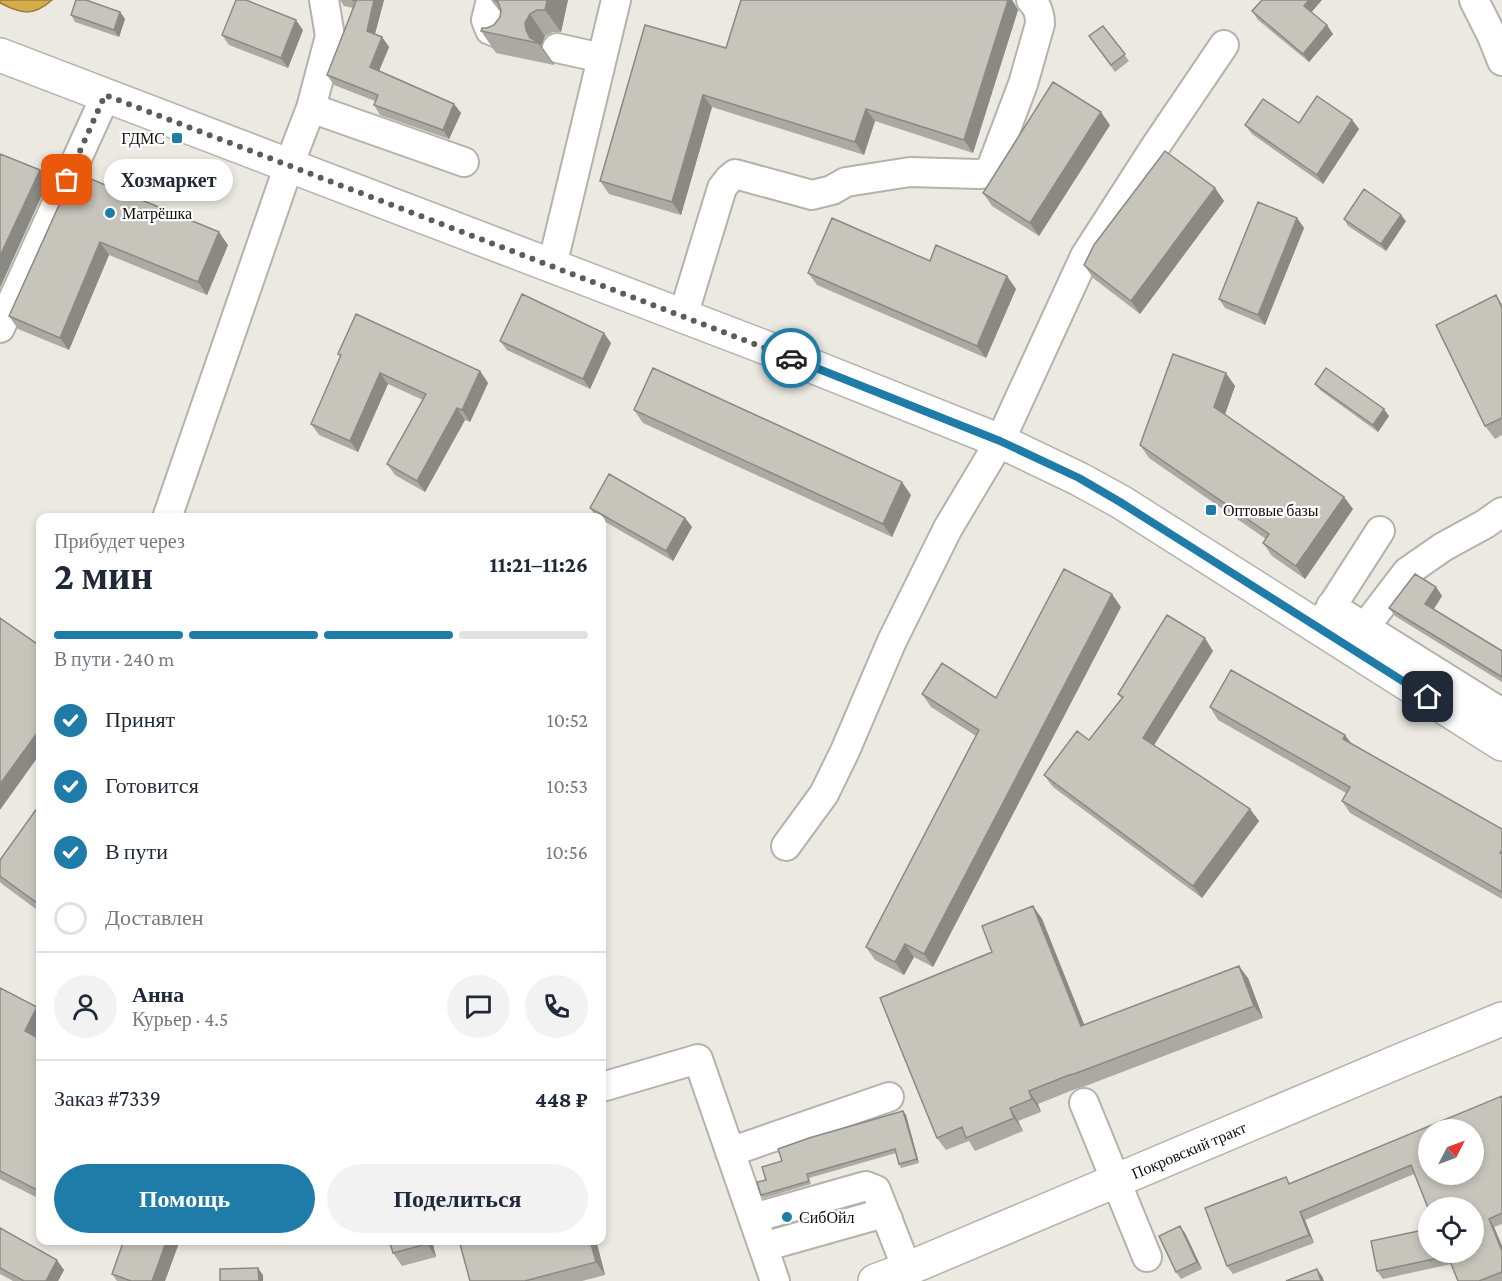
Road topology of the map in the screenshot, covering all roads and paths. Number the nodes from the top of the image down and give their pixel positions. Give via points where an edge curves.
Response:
1 (324, 0) edge
2 (491, 0) edge
3 (616, 0) edge
4 (1031, 0) edge
5 (1474, 0) edge
6 (500, 34) edge
7 (1224, 45) dead end
8 (557, 48) dead end
9 (0, 55) edge
10 (602, 58) junction
11 (1502, 61) edge
12 (105, 95) junction
13 (311, 108) junction
14 (464, 162) dead end
15 (289, 165) junction
16 (552, 266) junction
17 (683, 316) junction
18 (0, 328) edge
19 (1000, 441) junction
20 (1502, 512) edge
21 (169, 513) edge
22 (1380, 531) dead end
23 (1324, 617) junction
24 (1365, 627) junction
25 (1502, 713) edge
26 (1502, 744) edge
27 (786, 846) dead end
28 (1502, 1019) edge
29 (606, 1087) edge
30 (889, 1097) dead end
31 (1084, 1103) dead end
32 (730, 1152) junction
33 (1116, 1180) junction
34 (753, 1218) junction
35 (888, 1219) junction
36 (763, 1247) junction
37 (1147, 1257) dead end
38 (907, 1269) junction
39 (775, 1281) edge
40 (875, 1281) edge

1 - 13 street via 330,36
2 - 6 street via 486,20 489,30
3 - 10 street
4 - 17 street via 1040,15 1040,24 1023,84 987,173 910,172 846,182 812,195 735,174 722,188
5 - 11 street
7 - 19 street via 1085,256
8 - 10 street
9 - 12 main road
10 - 16 street
12 - 15 main road
12 - 18 street
13 - 14 street
13 - 15 street
15 - 16 main road
15 - 21 street
16 - 17 main road
17 - 19 main road
19 - 23 main road via 1079,478
19 - 27 street via 948,528 892,641 824,794
20 - 24 street via 1407,572
22 - 23 street
23 - 24 street
23 - 26 main road
24 - 25 street
28 - 33 main road, Покровский тракт
29 - 32 street via 698,1059
30 - 32 street
31 - 33 street
32 - 34 street
33 - 37 street
33 - 38 main road, Покровский тракт
34 - 35 street via 866,1186 876,1190
34 - 36 street
35 - 36 street via 880,1214
35 - 38 street
36 - 39 street
38 - 40 main road, Покровский тракт

